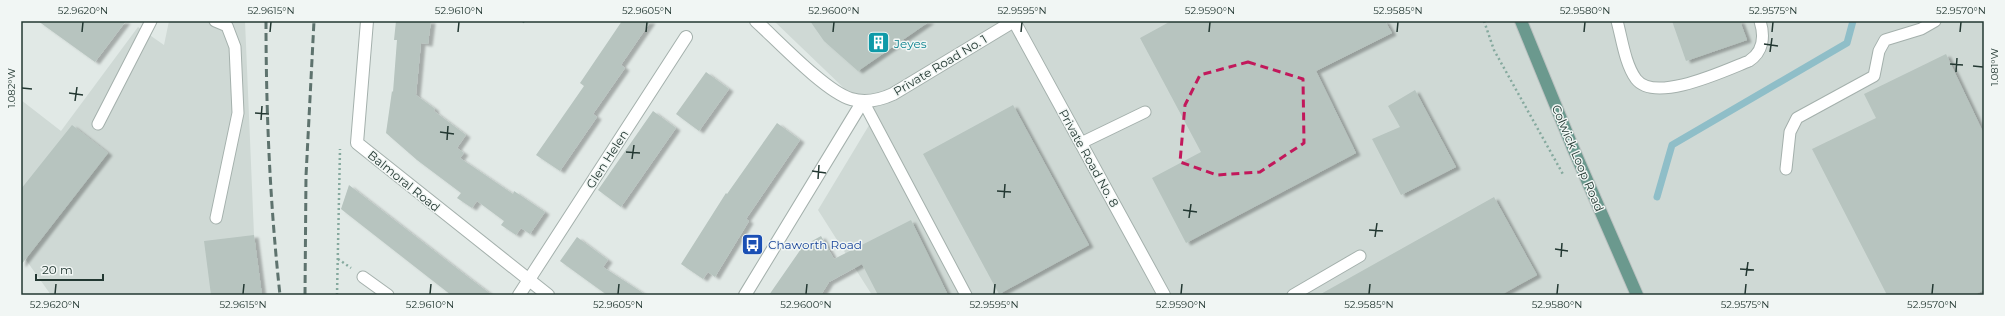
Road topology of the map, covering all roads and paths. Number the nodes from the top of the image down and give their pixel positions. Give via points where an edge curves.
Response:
1 (151, 21) edge
2 (215, 21) edge
3 (367, 21) edge
4 (523, 21) edge
5 (756, 21) edge
6 (1014, 21) edge
7 (1484, 21) edge
8 (1521, 21) edge
9 (1617, 21) edge
10 (1760, 21) edge
11 (1935, 21) edge
12 (526, 24) dead end
13 (686, 37) dead end
14 (863, 101) junction
15 (1145, 112) dead end
16 (98, 124) dead end
17 (356, 142) junction
18 (1081, 143) junction
19 (1786, 169) dead end
20 (1567, 181) dead end
21 (216, 218) dead end
22 (1360, 256) dead end
23 (364, 277) dead end
24 (528, 280) junction
25 (337, 295) edge
26 (388, 295) edge
27 (519, 295) edge
28 (548, 295) edge
29 (745, 295) edge
30 (966, 295) edge
31 (1164, 295) edge
32 (1293, 295) edge
33 (1637, 295) edge

1 - 16 lane
2 - 21 lane via 227,26 235,48 238,113
3 - 17 street, Balmoral Road
4 - 12 path
5 - 14 street via 830,88 850,99
6 - 14 street, Private Road No. 1 via 893,94
6 - 18 street, Private Road No. 8
7 - 20 path via 1494,50
8 - 33 main road, Colwick Loop Road
9 - 10 lane via 1637,80 1652,88 1674,88 1749,61 1757,55 1763,42
11 - 19 lane via 1921,29 1885,40 1879,51 1874,76 1797,118 1790,132
13 - 24 street, Glen Helen
14 - 29 street
14 - 30 lane
15 - 18 lane
17 - 24 street, Balmoral Road
17 - 25 path via 340,149
18 - 31 street, Private Road No. 8
22 - 32 lane
23 - 26 lane
24 - 27 street, Glen Helen
24 - 28 street, Balmoral Road

